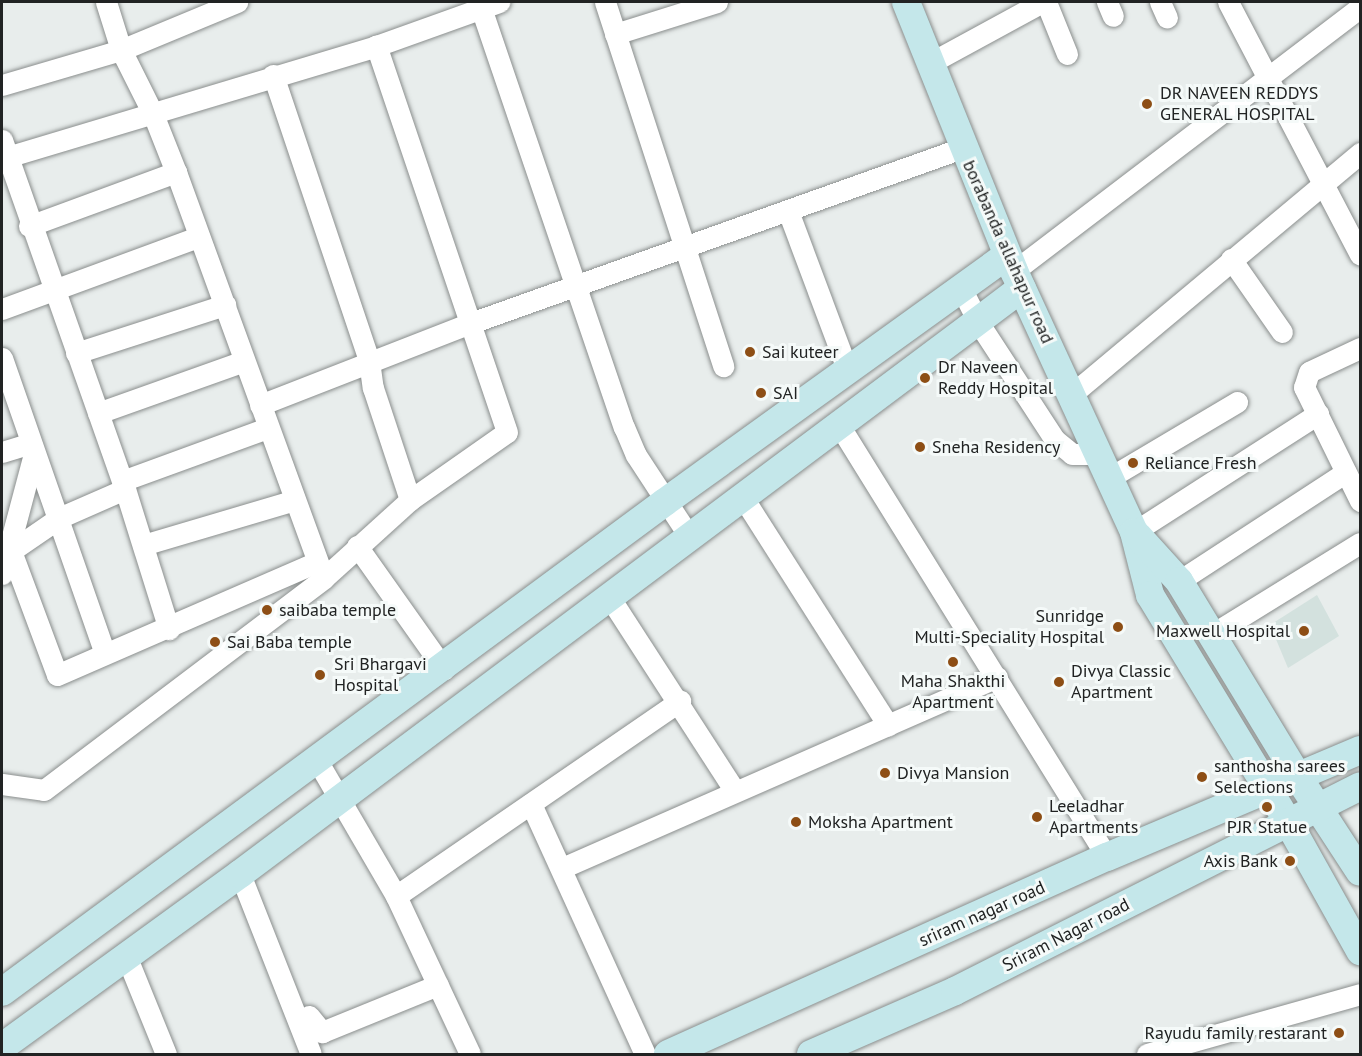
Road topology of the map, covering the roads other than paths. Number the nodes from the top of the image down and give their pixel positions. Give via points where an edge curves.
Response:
1 (106, 2) edge
2 (237, 2) edge
3 (605, 2) edge
4 (717, 2) edge
5 (906, 2) edge
6 (1041, 2) edge
7 (1046, 2) edge
8 (1228, 2) edge
9 (490, 5) edge
10 (1356, 6) edge
11 (615, 34) junction
12 (376, 46) junction
13 (121, 50) junction
14 (1067, 54) dead end
15 (932, 62) junction
16 (273, 75) junction
17 (1266, 77) junction
18 (2, 85) edge
19 (153, 114) junction
20 (4, 148) edge
21 (962, 148) junction
22 (1360, 153) edge
23 (176, 172) junction
24 (1322, 185) junction
25 (788, 211) junction
26 (29, 226) junction
27 (198, 237) junction
28 (682, 246) junction
29 (1360, 255) edge
30 (1231, 259) junction
31 (1015, 271) junction
32 (578, 287) junction
33 (961, 288) junction
34 (53, 290) junction
35 (225, 305) junction
36 (2, 309) edge
37 (978, 322) junction
38 (468, 324) junction
39 (1282, 332) dead end
40 (1360, 348) edge
41 (76, 353) junction
42 (244, 361) junction
43 (369, 361) junction
44 (723, 366) dead end
45 (847, 369) junction
46 (3, 371) edge
47 (1072, 394) junction
48 (1237, 402) dead end
49 (260, 405) junction
50 (98, 413) junction
51 (1318, 414) junction
52 (839, 425) junction
53 (268, 428) junction
54 (31, 449) junction
55 (2, 452) edge
56 (1103, 466) junction
57 (1346, 472) junction
58 (123, 485) junction
59 (742, 496) junction
60 (410, 500) junction
61 (292, 501) junction
62 (1360, 501) edge
63 (665, 502) junction
64 (59, 518) junction
65 (1134, 532) junction
66 (689, 536) junction
67 (1360, 543) edge
68 (143, 545) junction
69 (357, 546) junction
70 (11, 551) junction
71 (320, 570) junction
72 (2, 574) edge
73 (1179, 581) junction
74 (610, 598) junction
75 (169, 629) junction
76 (1211, 635) junction
77 (105, 654) junction
78 (444, 669) junction
79 (997, 677) junction
80 (680, 701) junction
81 (888, 725) junction
82 (1360, 750) edge
83 (318, 762) junction
84 (1298, 777) junction
85 (2, 784) edge
86 (1360, 786) edge
87 (1269, 789) junction
88 (734, 790) junction
89 (342, 798) junction
90 (531, 804) junction
91 (1316, 807) junction
92 (1288, 822) junction
93 (1107, 857) junction
94 (562, 868) junction
95 (1360, 872) edge
96 (240, 874) junction
97 (396, 896) junction
98 (1360, 951) edge
99 (127, 958) junction
100 (438, 985) junction
101 (2, 992) edge
102 (1360, 994) edge
103 (309, 1016) dead end
104 (2, 1047) edge
105 (166, 1054) edge
106 (311, 1054) edge
107 (470, 1054) edge
108 (645, 1054) edge
109 (668, 1054) edge
110 (811, 1054) edge
111 (1147, 1054) edge

1 - 13 street
2 - 13 street
3 - 11 street
4 - 11 street
5 - 15 main road, borabanda allahapur road
6 - 15 street
7 - 14 street
8 - 17 street
9 - 12 street
9 - 32 street
10 - 17 street
11 - 28 street
12 - 16 street
12 - 38 street
13 - 18 street
13 - 19 street
15 - 21 main road, borabanda allahapur road
16 - 19 street
16 - 43 street
17 - 24 street
17 - 31 street
19 - 20 street
19 - 23 street
20 - 26 street
21 - 25 street
21 - 31 main road, borabanda allahapur road
22 - 24 street
23 - 26 street
23 - 27 street
24 - 29 street
24 - 30 street
25 - 28 street
25 - 45 street
26 - 34 street
27 - 34 street
27 - 35 street
28 - 32 street
28 - 44 street
30 - 39 street
30 - 47 street
31 - 33 main road
31 - 37 main road
31 - 47 main road, borabanda allahapur road
32 - 38 street
32 - 63 street via 624,427
33 - 37 street
33 - 45 main road
34 - 36 street
34 - 41 street
35 - 41 street
35 - 42 street
37 - 52 main road
37 - 56 street via 1054,440 1072,454
38 - 43 street
38 - 60 street via 507,432
40 - 51 street via 1309,372 1304,387
41 - 50 street
42 - 49 street
42 - 50 street
43 - 49 street
43 - 60 street
45 - 63 main road
46 - 54 street
47 - 56 main road, borabanda allahapur road
48 - 56 street
49 - 53 street
50 - 58 street
51 - 57 street
51 - 65 street
52 - 59 main road
52 - 79 street
53 - 58 street
53 - 61 street
54 - 55 street
54 - 64 street
54 - 70 street
56 - 65 main road, borabanda allahapur road
57 - 62 street
57 - 73 street
58 - 64 street
58 - 68 street
59 - 66 main road
59 - 81 street
60 - 69 street
61 - 68 street
61 - 71 street
63 - 66 street
63 - 78 main road
64 - 70 street
64 - 77 street
65 - 73 main road, borabanda allahapur road
65 - 87 main road, borabanda allahapur road via 1150,595
66 - 74 main road
67 - 76 street
68 - 75 street
69 - 71 street
69 - 78 street
70 - 72 street
70 - 77 street via 57,675
71 - 75 street
71 - 85 street via 44,790
73 - 76 main road, borabanda allahapur road
74 - 80 street
74 - 89 main road
75 - 77 street
76 - 84 main road, borabanda allahapur road
78 - 83 main road
79 - 81 street
79 - 93 street
80 - 88 street
80 - 90 street
81 - 88 street
82 - 84 main road, sriram nagar road
83 - 89 street
83 - 101 main road
84 - 87 main road, sriram nagar road
84 - 91 main road, borabanda allahapur road
86 - 91 main road, Sriram Nagar road
87 - 92 main road, borabanda allahapur road
87 - 93 main road, sriram nagar road
88 - 94 street
89 - 96 main road
89 - 97 street
90 - 94 street
90 - 97 street
91 - 92 main road, Sriram Nagar road
91 - 95 main road, borabanda allahapur road
92 - 98 main road, borabanda allahapur road
92 - 110 main road, Sriram Nagar road via 955,992
93 - 109 main road, sriram nagar road
94 - 108 street
96 - 99 main road
96 - 106 street
97 - 100 street
99 - 104 main road
99 - 105 street
100 - 103 street via 322,1032
100 - 107 street
102 - 111 street

